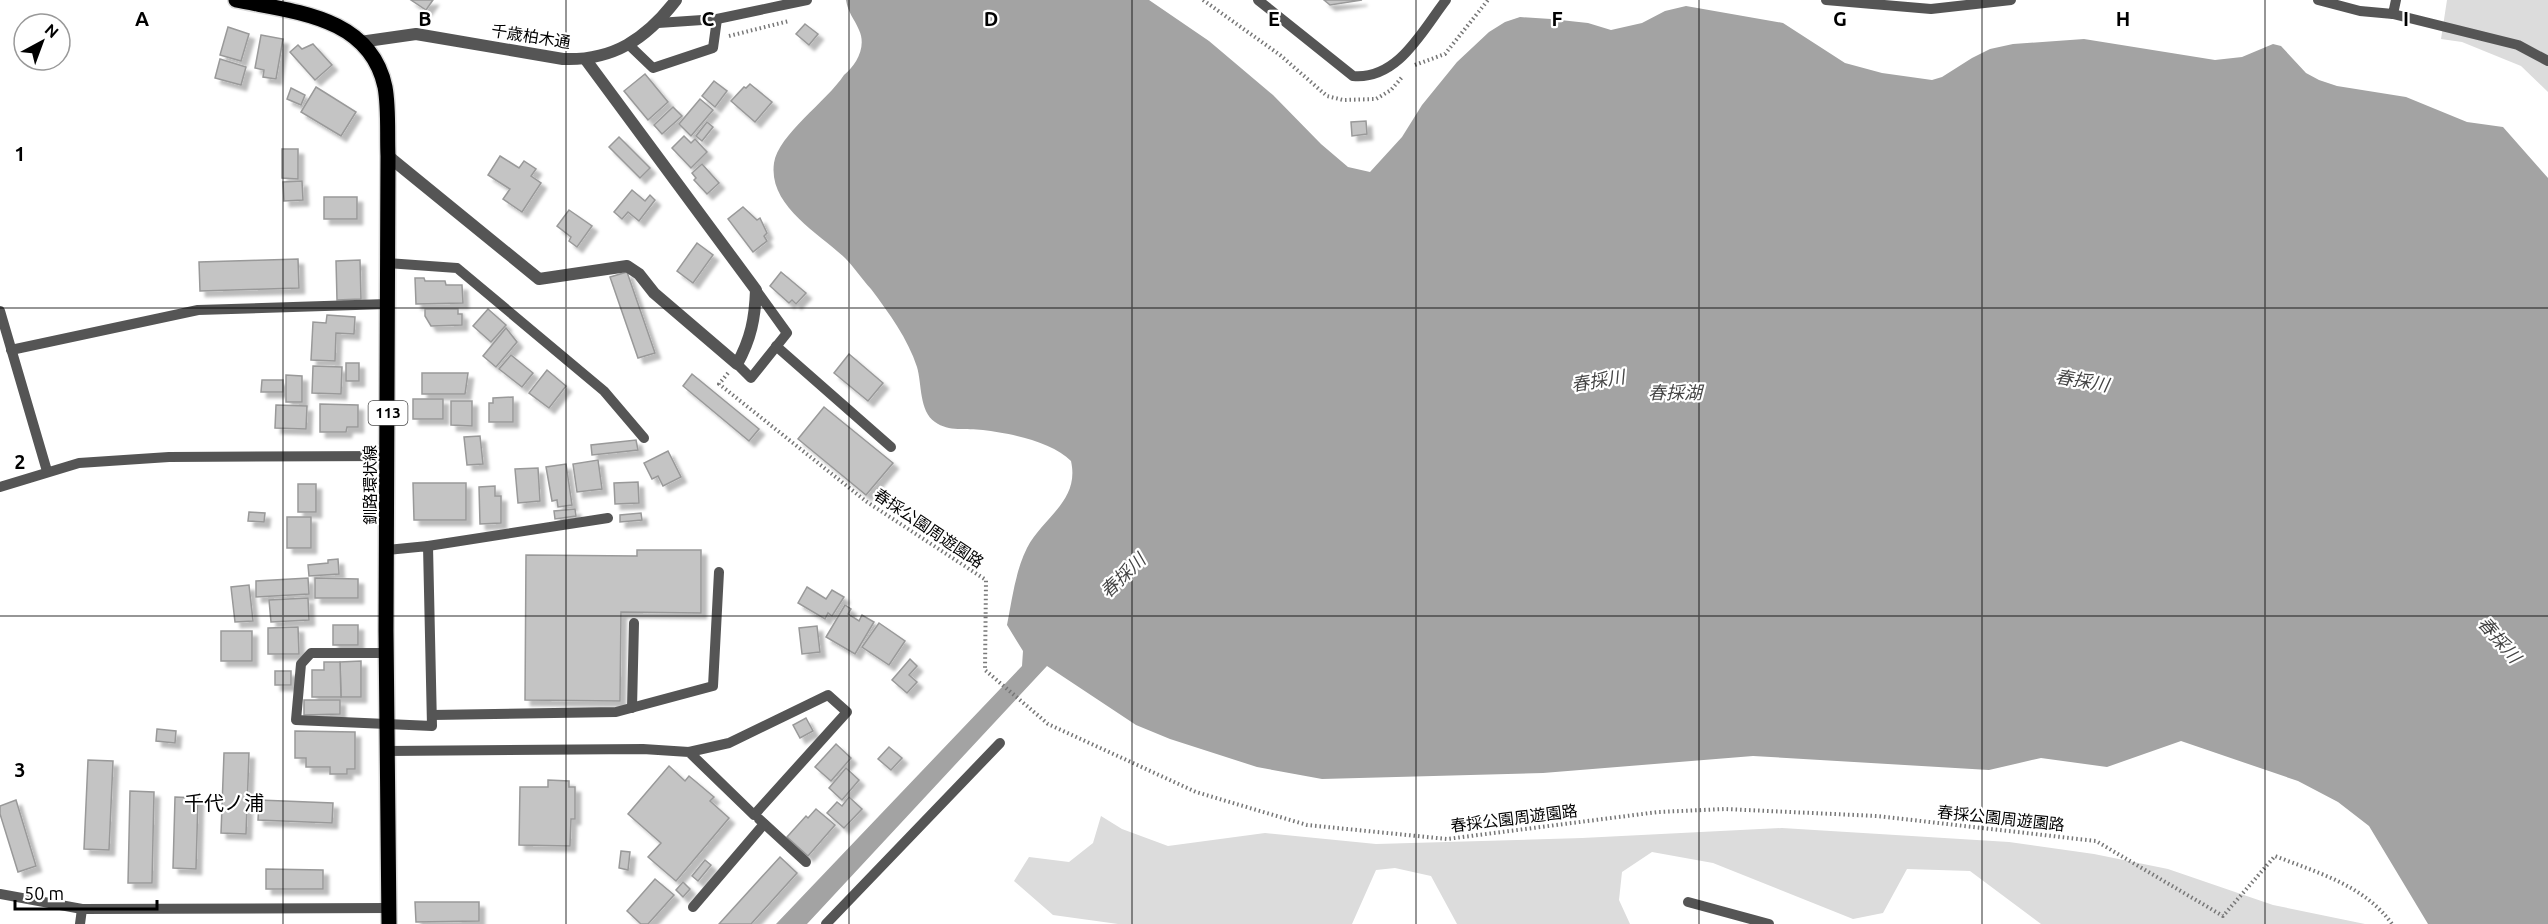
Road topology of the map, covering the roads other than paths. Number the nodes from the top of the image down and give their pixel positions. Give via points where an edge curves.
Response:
1 (236, 0) edge
2 (676, 0) edge
3 (807, 0) edge
4 (1258, 0) edge
5 (1446, 0) edge
6 (1826, 0) edge
7 (2011, 0) edge
8 (2318, 0) edge
9 (2396, 0) edge
10 (2393, 15) junction
11 (717, 19) junction
12 (658, 23) junction
13 (360, 42) junction
14 (629, 45) junction
15 (586, 60) junction
16 (2548, 61) edge
17 (388, 156) junction
18 (387, 263) junction
19 (756, 290) junction
20 (387, 304) junction
21 (0, 311) edge
22 (776, 346) junction
23 (11, 350) junction
24 (736, 364) junction
25 (644, 438) dead end
26 (891, 447) dead end
27 (388, 456) junction
28 (46, 471) junction
29 (0, 487) edge
30 (608, 518) dead end
31 (428, 546) junction
32 (387, 550) junction
33 (719, 572) dead end
34 (634, 623) dead end
35 (387, 653) junction
36 (632, 708) junction
37 (432, 715) junction
38 (387, 725) junction
39 (1000, 743) dead end
40 (387, 751) junction
41 (689, 752) junction
42 (754, 815) junction
43 (764, 824) junction
44 (806, 862) dead end
45 (0, 894) edge
46 (1688, 902) dead end
47 (693, 907) dead end
48 (389, 908) junction
49 (82, 909) junction
50 (80, 924) edge
51 (389, 924) edge
52 (826, 924) edge
53 (1769, 924) edge

1 - 13 main road, 釧路環状線 / 113 via 328,20
2 - 12 street, 千歳柏木通
3 - 11 lane
4 - 5 lane via 1353,75 1367,77 1384,72 1399,60
6 - 7 lane via 1931,9
8 - 10 lane
9 - 10 lane
10 - 16 lane via 2518,45
11 - 12 lane
11 - 14 lane via 713,48 653,68
12 - 14 street, 千歳柏木通
13 - 15 street, 千歳柏木通 via 416,34
13 - 17 main road, 釧路環状線 / 113 via 385,87
14 - 15 street, 千歳柏木通
15 - 19 street
17 - 18 main road, 釧路環状線 / 113
17 - 24 street via 539,279 627,266
18 - 20 main road, 釧路環状線 / 113
18 - 25 lane via 457,268 604,391
19 - 22 lane via 787,333
19 - 24 street via 749,341
20 - 23 lane via 198,310
20 - 27 main road, 釧路環状線 / 113
21 - 23 lane
22 - 24 lane via 751,378
22 - 26 lane
23 - 28 lane
27 - 28 lane via 169,457 79,463
27 - 32 main road, 釧路環状線 / 113
28 - 29 lane
30 - 31 lane
31 - 32 lane
31 - 37 lane
32 - 35 main road, 釧路環状線 / 113
33 - 36 lane via 713,687
34 - 36 lane
35 - 38 main road, 釧路環状線 / 113
35 - 38 lane via 311,654 301,664 296,720
36 - 37 lane via 616,712
37 - 38 lane via 432,726
38 - 40 main road, 釧路環状線 / 113
39 - 52 lane
40 - 41 lane
40 - 48 main road, 釧路環状線 / 113
41 - 42 lane
41 - 42 lane via 729,743 828,695 847,712
42 - 43 lane
43 - 44 lane
43 - 47 lane
45 - 49 lane
46 - 53 lane
48 - 49 lane
48 - 51 main road, 釧路環状線 / 113
49 - 50 lane

